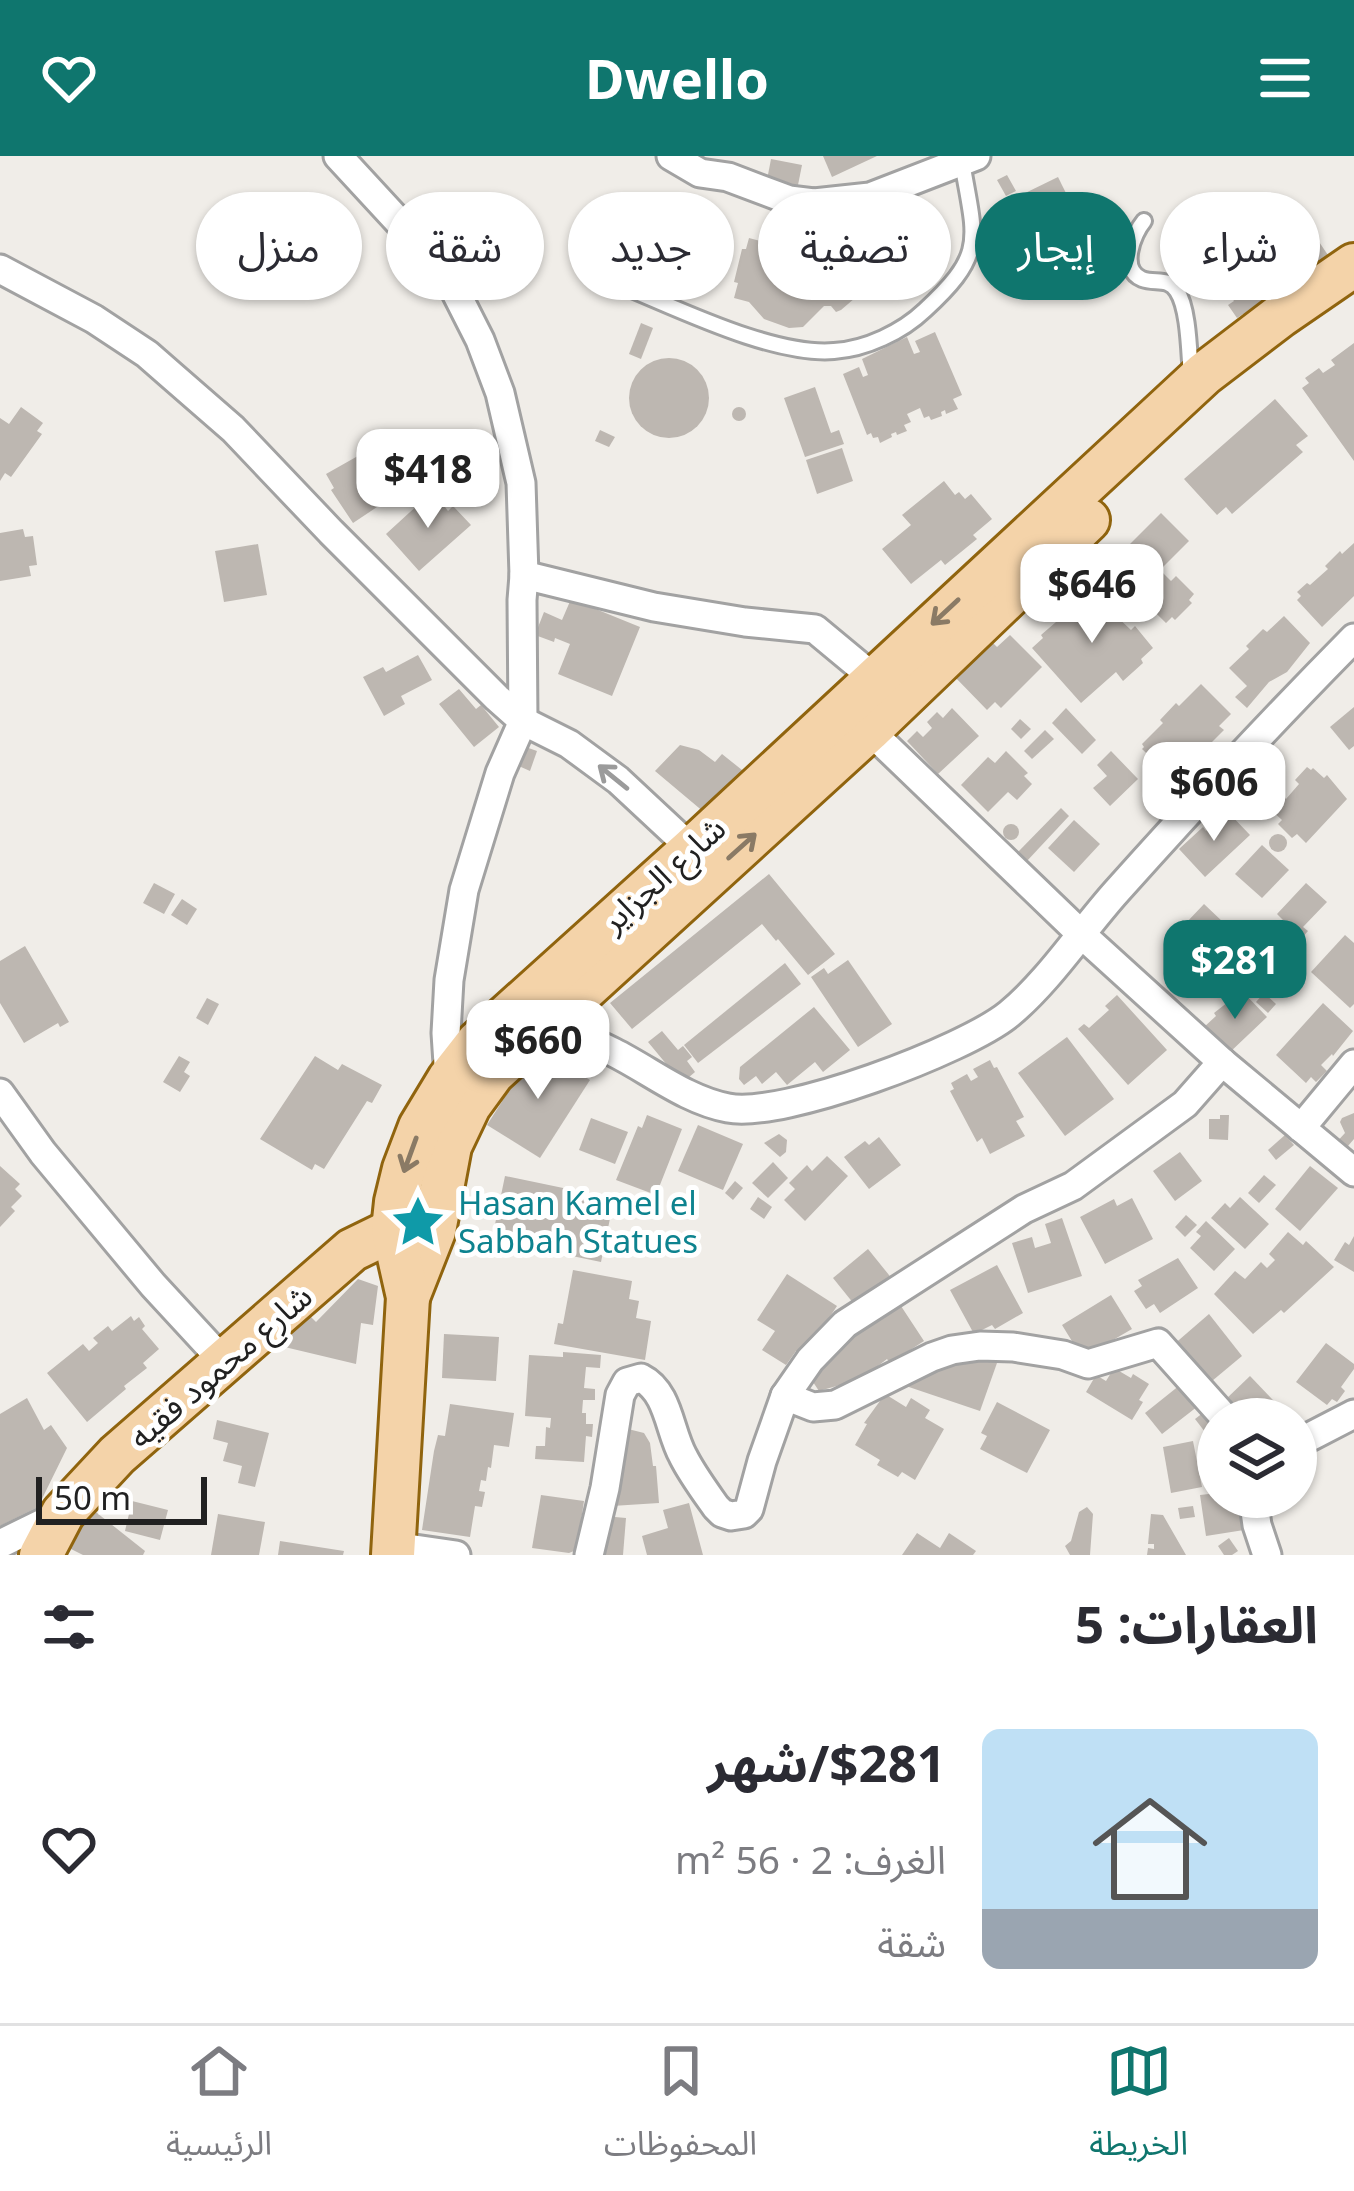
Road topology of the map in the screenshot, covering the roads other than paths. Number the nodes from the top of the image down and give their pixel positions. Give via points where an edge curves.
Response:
1 (338, 156) edge
2 (671, 156) edge
3 (969, 159) edge
4 (1144, 221) dead end
5 (1354, 265) edge
6 (0, 269) edge
7 (1354, 298) edge
8 (656, 300) edge
9 (1192, 386) junction
10 (524, 575) junction
11 (1354, 638) edge
12 (874, 678) junction
13 (523, 721) junction
14 (869, 730) junction
15 (692, 849) junction
16 (1080, 933) junction
17 (547, 1022) junction
18 (1222, 1062) junction
19 (1354, 1064) edge
20 (449, 1079) junction
21 (0, 1093) edge
22 (1300, 1128) junction
23 (1354, 1172) edge
24 (414, 1231) junction
25 (225, 1363) junction
26 (785, 1396) junction
27 (1207, 1398) edge
28 (1354, 1414) edge
29 (1317, 1433) edge
30 (63, 1513) junction
31 (1255, 1518) edge
32 (0, 1544) edge
33 (394, 1551) edge
34 (41, 1555) edge
35 (455, 1555) edge
36 (589, 1555) edge
37 (1267, 1555) edge

1 - 10 street via 446,273 481,340 521,483
2 - 3 street via 700,173 814,203 870,197
3 - 8 lane via 968,264 918,316 873,343 832,352 784,346
4 - 9 lane via 1131,242 1134,274 1178,292
5 - 9 main road, شارع الجزاير
6 - 13 street via 94,319 171,375
7 - 14 main road, شارع الجزاير via 1263,359
9 -> 12 main road, شارع الجزاير
10 - 12 street via 654,607 815,629
10 - 13 street
11 - 16 street
12 - 15 main road, شارع الجزاير
15 -> 13 street via 618,780
13 - 20 street via 464,890 449,980
14 - 16 street
17 -> 14 main road, شارع الجزاير
15 - 20 main road, شارع الجزاير via 478,1042
16 - 17 street via 1008,1016 977,1035 778,1106 745,1110 697,1099
16 - 18 street
17 - 24 main road, شارع الجزاير via 469,1106
18 - 22 street
18 - 26 street via 1185,1104 1073,1186 845,1324
19 - 22 street
20 -> 24 main road, شارع الجزاير via 420,1127 396,1202
21 - 25 street
22 - 23 street
24 - 25 main road, شارع محمود فقيه via 352,1250
24 - 33 main road, شارع الجزاير
25 - 30 main road, شارع محمود فقيه
26 - 27 street via 836,1405 932,1357 980,1346 1088,1364 1158,1343
26 - 36 street via 752,1505 731,1516 691,1470 653,1385 627,1382
28 - 29 street
30 - 32 street
30 - 34 main road, شارع محمود فقيه
31 - 37 street
33 - 35 street

